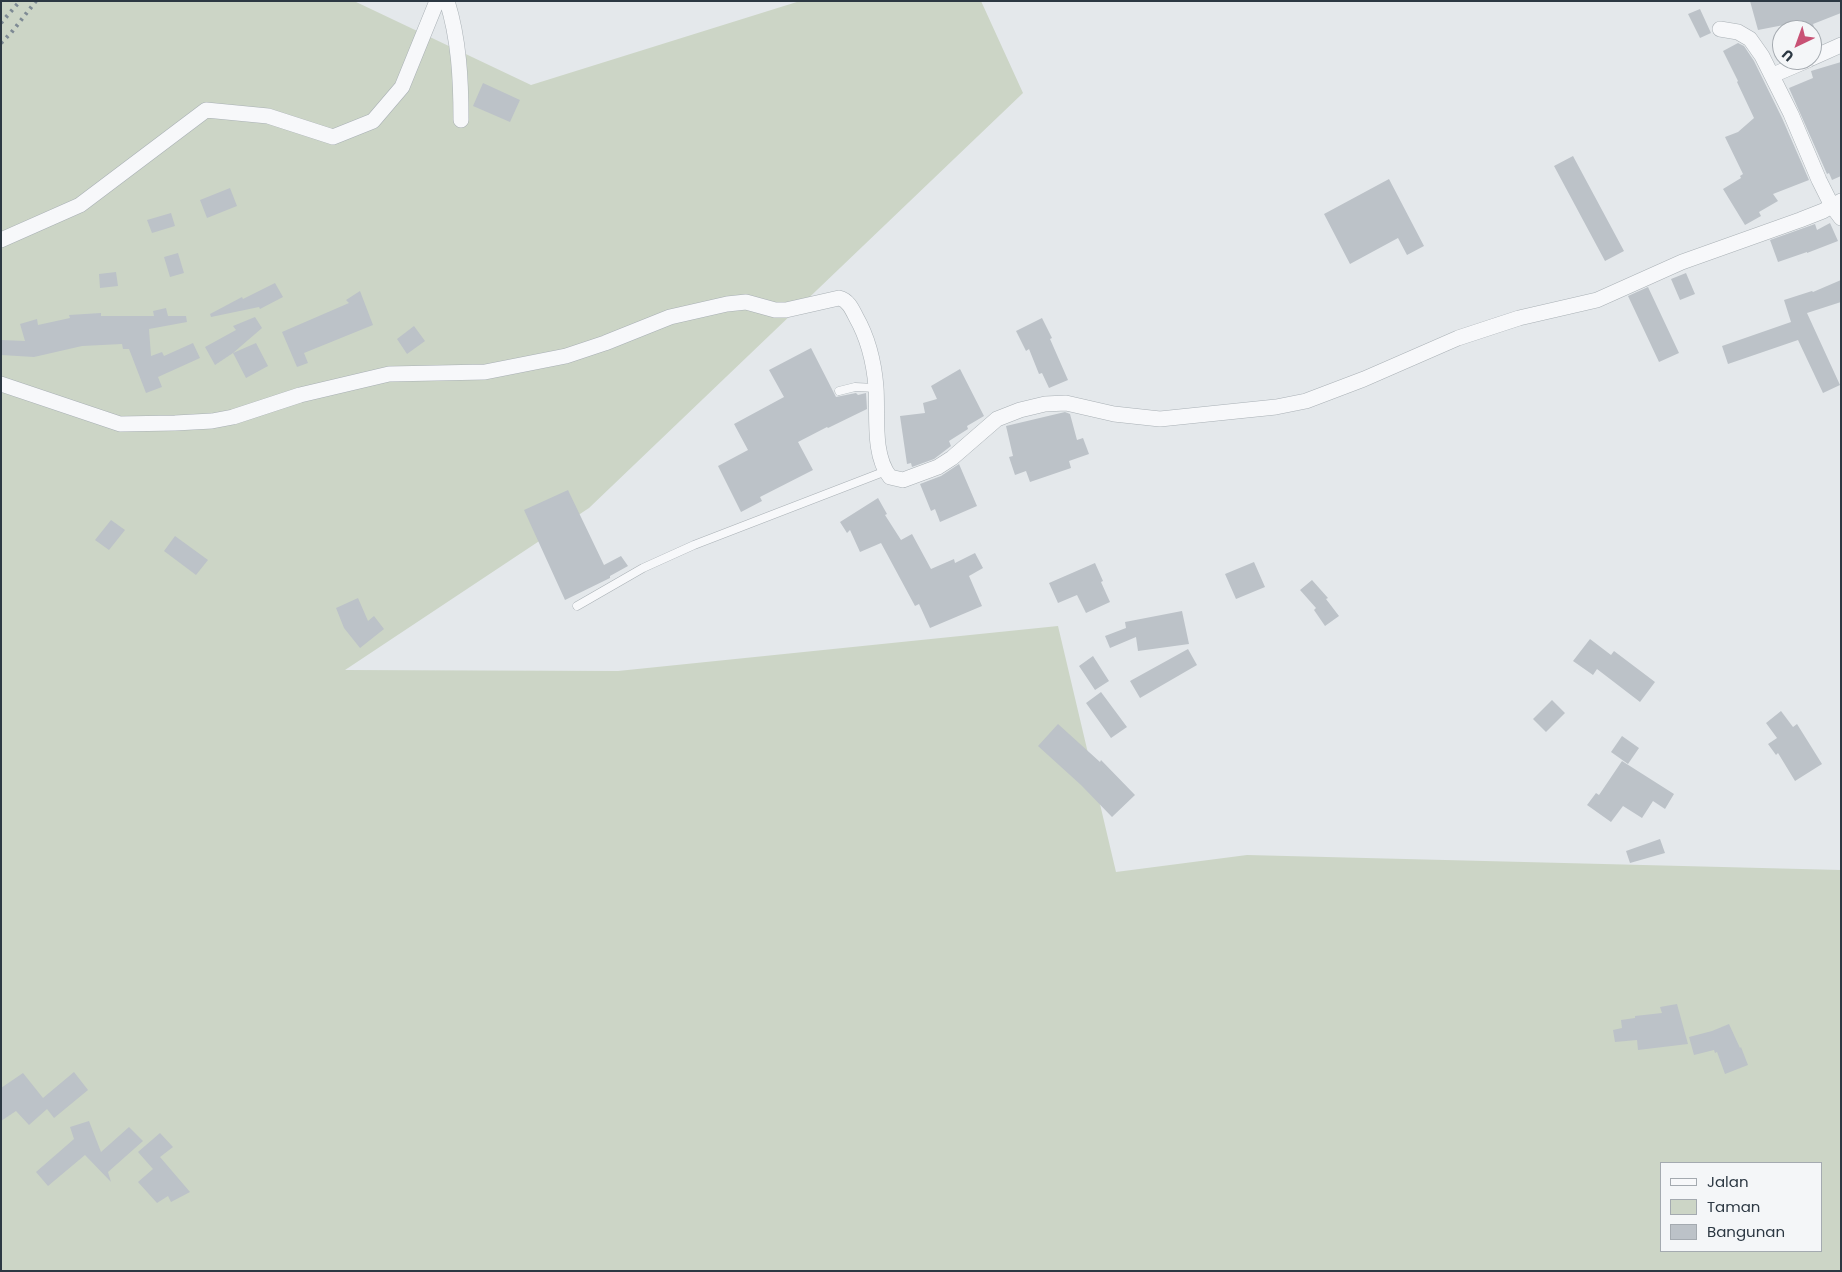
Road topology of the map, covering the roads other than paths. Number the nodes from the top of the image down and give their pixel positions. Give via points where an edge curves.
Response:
1 (438, 1) edge
2 (447, 1) edge
3 (1720, 29) dead end
4 (1841, 45) edge
5 (1822, 54) edge
6 (1782, 70) edge
7 (1772, 74) junction
8 (461, 120) dead end
9 (1838, 208) edge
10 (1, 240) edge
11 (1, 384) edge
12 (876, 388) junction
13 (839, 391) dead end
14 (886, 470) junction
15 (577, 606) dead end

1 - 10 street via 402,87 373,121 332,137 268,116 206,110 80,205
2 - 8 street via 456,45
3 - 7 street via 1738,32 1750,40
4 - 5 street
6 - 7 street
7 - 9 street
9 - 14 street via 1682,262 1597,300 1519,318 1458,338 1306,401 1276,408 1160,419 1114,414 1066,403 1045,404 997,419 952,458 930,471 899,480 890,477
11 - 12 street via 120,424 212,421 300,395 389,374 485,372 566,356 670,317 727,304 746,302 786,310 838,298 851,307 864,333
12 - 13 lane via 855,387
12 - 14 street via 876,429
14 - 15 lane via 694,545 643,568

